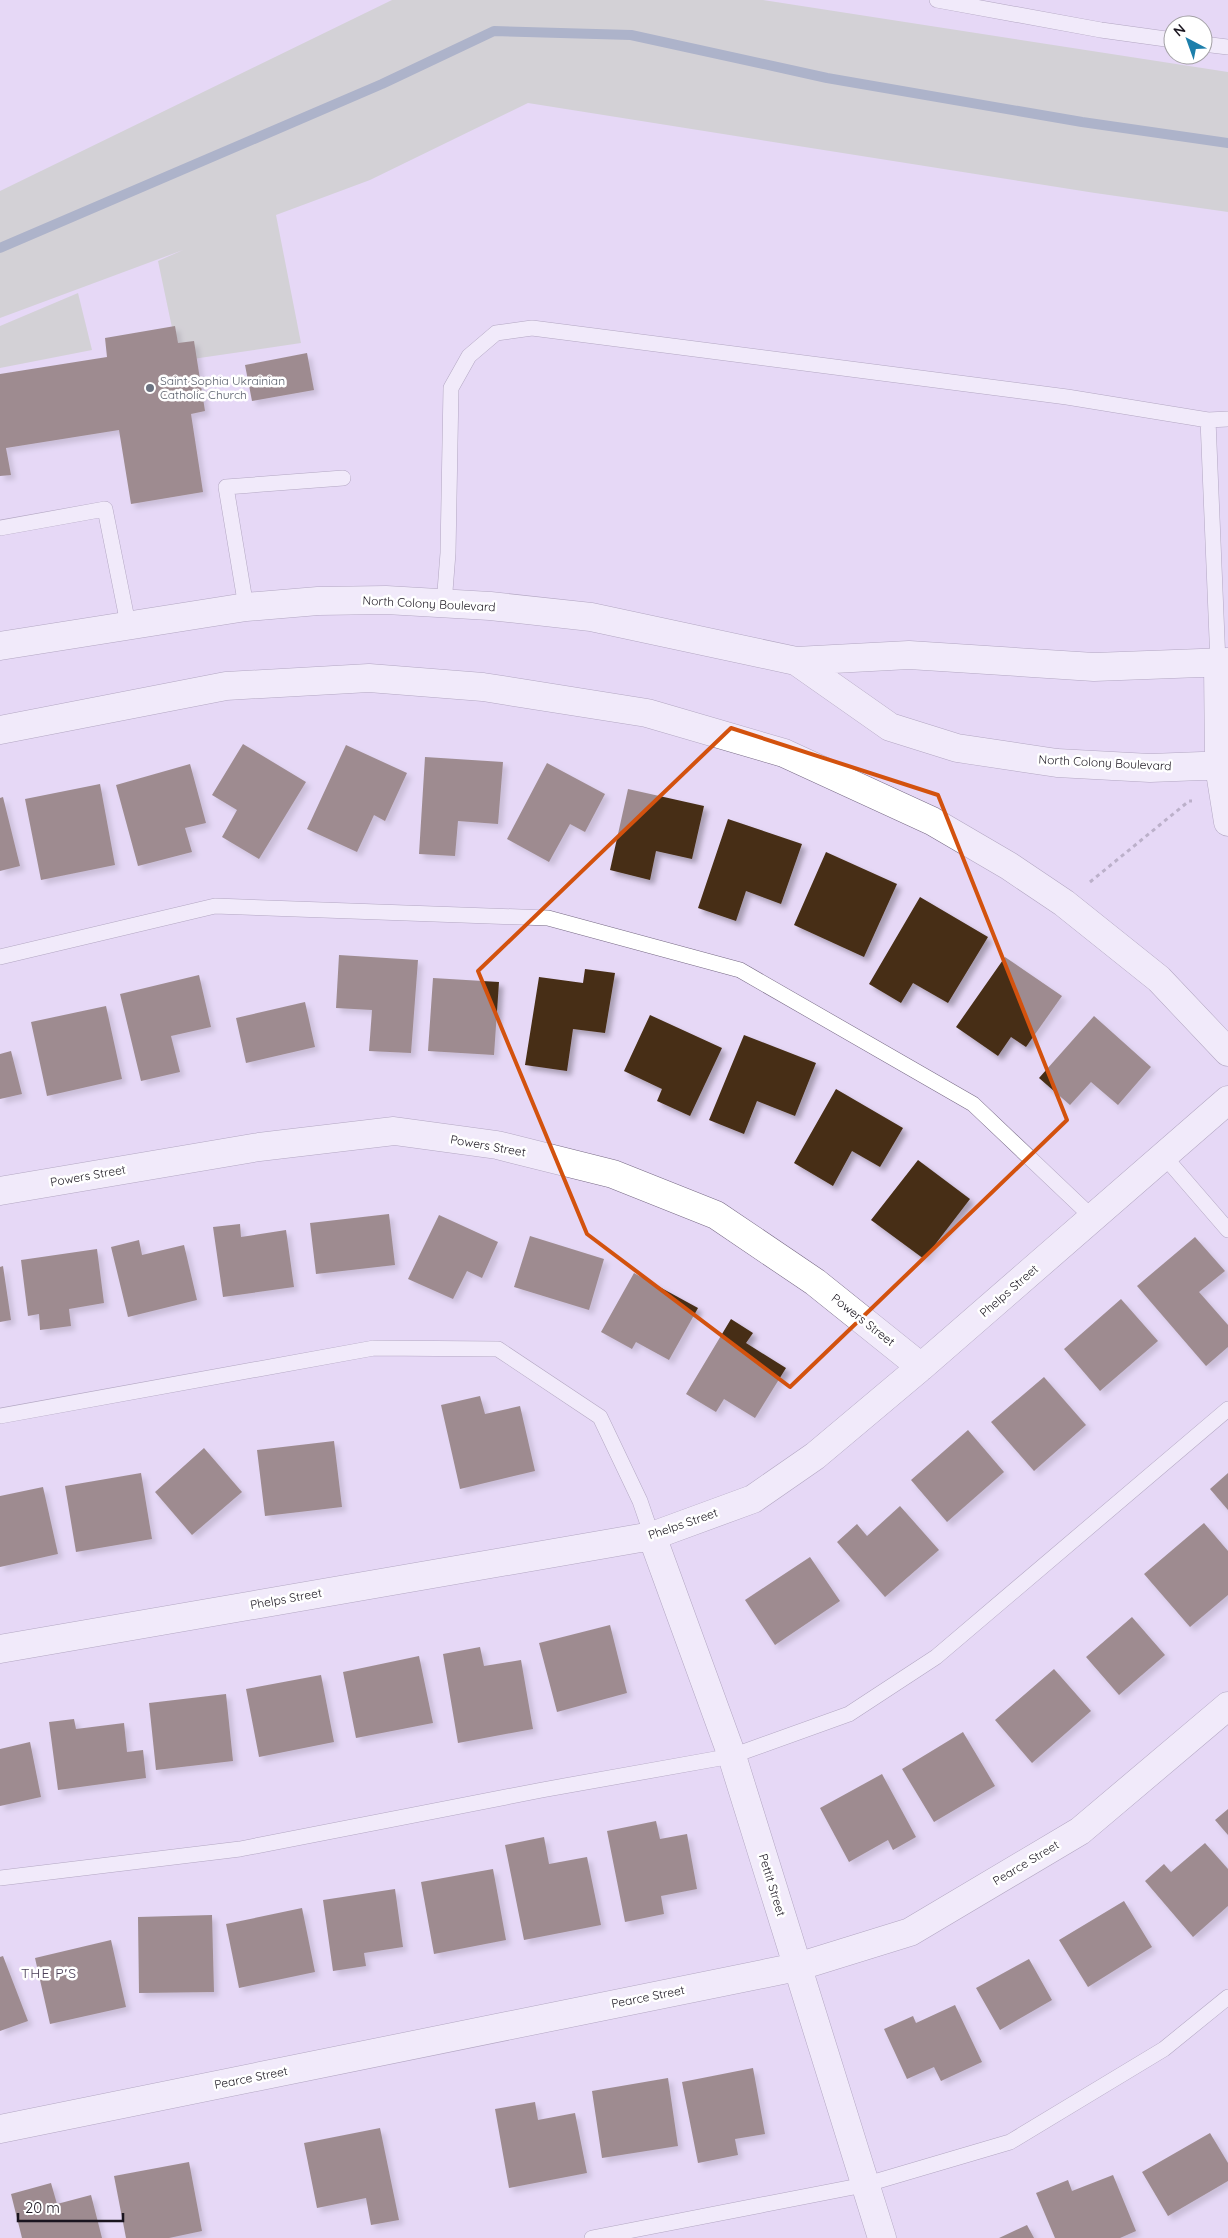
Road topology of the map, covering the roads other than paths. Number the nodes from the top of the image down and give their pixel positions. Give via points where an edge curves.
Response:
1 (937, 0) edge
2 (1163, 39) edge
3 (1213, 45) edge
4 (1228, 47) edge
5 (1228, 419) edge
6 (1208, 420) junction
7 (343, 478) dead end
8 (0, 528) edge
9 (444, 604) junction
10 (246, 606) junction
11 (128, 624) junction
12 (0, 646) edge
13 (796, 662) junction
14 (1223, 662) edge
15 (0, 730) edge
16 (1224, 765) edge
17 (1226, 810) edge
18 (0, 957) edge
19 (1228, 1052) edge
20 (1228, 1100) edge
21 (1164, 1156) junction
22 (0, 1191) edge
23 (1093, 1218) junction
24 (1228, 1230) edge
25 (922, 1367) junction
26 (1228, 1409) edge
27 (0, 1416) edge
28 (652, 1536) junction
29 (0, 1649) edge
30 (1228, 1706) edge
31 (732, 1756) junction
32 (0, 1878) edge
33 (797, 1967) junction
34 (1228, 1997) edge
35 (0, 2129) edge
36 (864, 2185) junction
37 (592, 2238) edge
38 (882, 2238) edge

1 - 2 lane
3 - 4 lane
5 - 6 lane
6 - 9 lane via 1057,396 532,328 496,334 469,356 451,388
6 - 14 lane
7 - 10 lane via 226,487
8 - 11 lane via 105,509
9 - 10 street, North Colony Boulevard via 386,600
9 - 13 street, North Colony Boulevard via 591,617
10 - 11 street, North Colony Boulevard
11 - 12 street, North Colony Boulevard
13 - 14 street, North Colony Boulevard via 909,655 1094,667
13 - 16 street, North Colony Boulevard via 890,727 958,748 1057,763 1150,768
14 - 16 street
15 - 19 street via 226,686 369,678 493,688 647,713 784,753 932,821 1064,903 1159,979
16 - 17 street
18 - 23 lane via 215,906 548,918 740,970 972,1104
20 - 21 street, Phelps Street
21 - 23 street, Phelps Street
21 - 24 lane
22 - 25 street, Powers Street via 259,1147 394,1131 496,1145 613,1174 716,1215 815,1282
23 - 25 street, Phelps Street
25 - 28 street, Phelps Street via 816,1456 753,1499
26 - 31 lane via 936,1657 848,1714
27 - 28 lane via 374,1348 498,1349 600,1417 640,1501
28 - 29 street, Phelps Street
28 - 31 street, Pettit Street
30 - 33 street, Pearce Street via 1080,1831 910,1932
31 - 32 lane via 240,1849
31 - 33 street, Pettit Street
33 - 35 street, Pearce Street
33 - 36 street, Pettit Street
34 - 36 lane via 1164,2049 1010,2142
36 - 37 lane
36 - 38 street, Pettit Street

